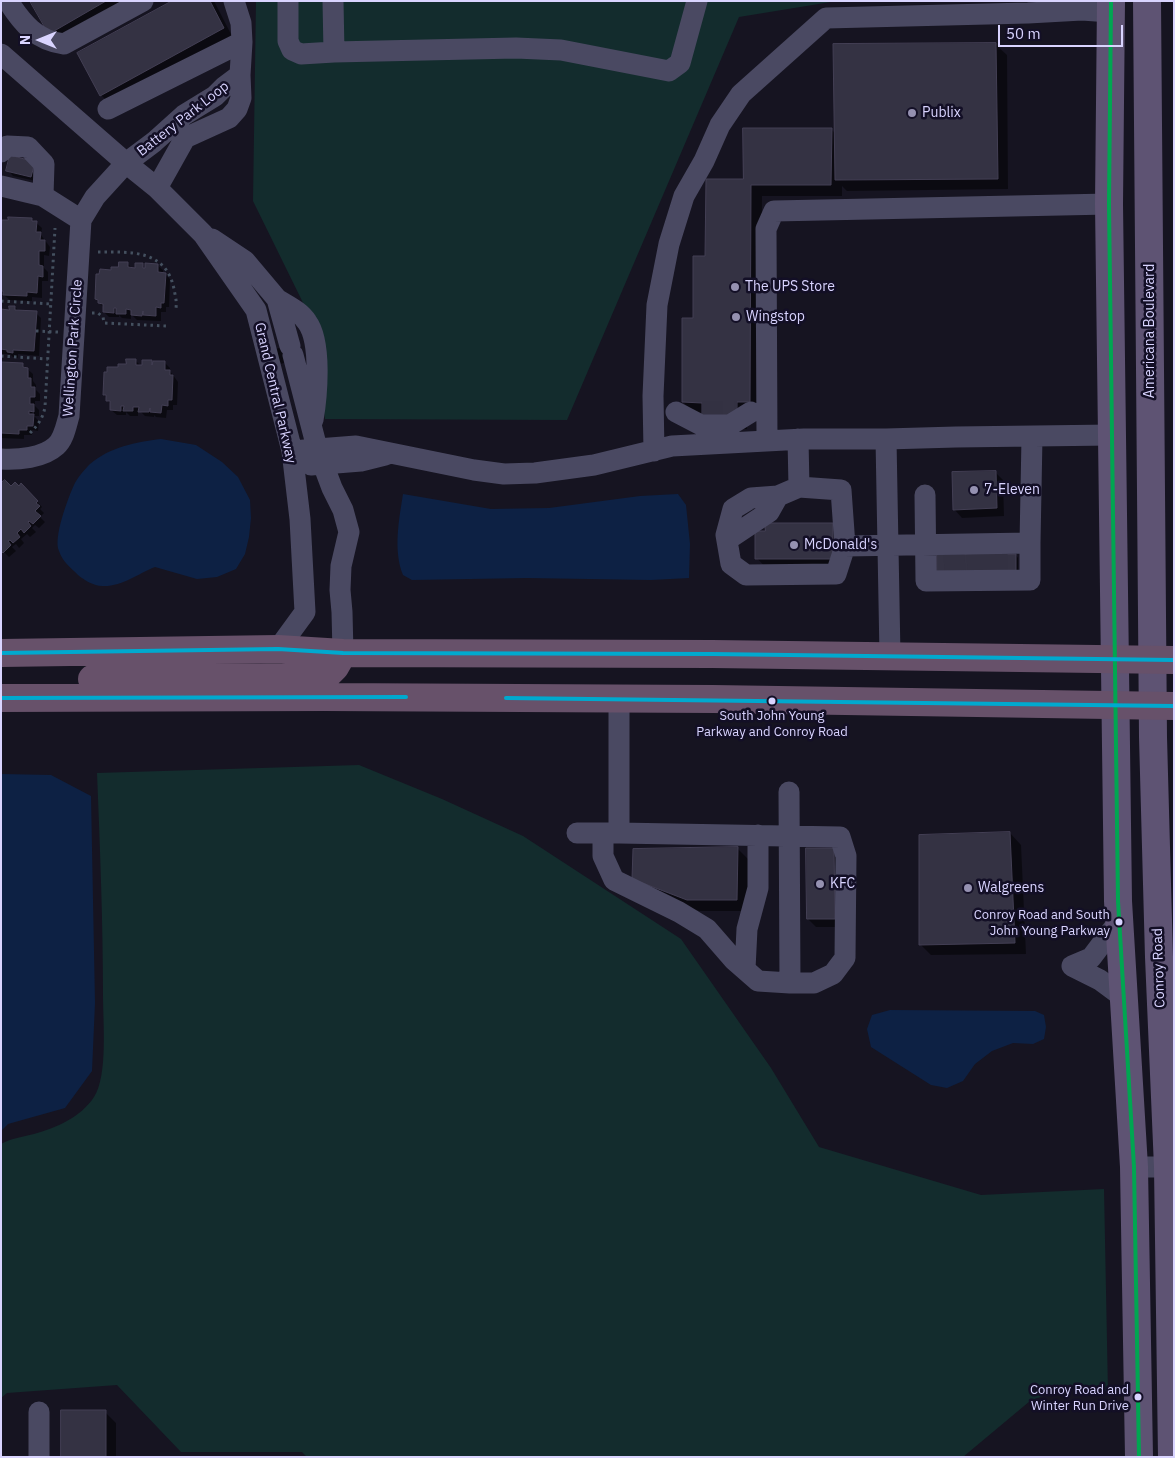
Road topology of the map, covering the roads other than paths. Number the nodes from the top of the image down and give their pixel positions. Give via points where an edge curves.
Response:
1 (8, 1) edge
2 (143, 1) edge
3 (234, 1) edge
4 (288, 1) edge
5 (333, 1) edge
6 (698, 1) edge
7 (1111, 6) edge
8 (1147, 6) edge
9 (242, 42) junction
10 (334, 52) junction
11 (1, 54) edge
12 (240, 75) junction
13 (108, 109) dead end
14 (1, 152) edge
15 (126, 163) junction
16 (1, 186) edge
17 (157, 188) junction
18 (43, 196) junction
19 (1109, 204) junction
20 (81, 220) junction
21 (203, 234) junction
22 (1150, 262) junction
23 (279, 308) junction
24 (260, 328) junction
25 (676, 412) junction
26 (702, 412) tunnel mouth
27 (751, 412) junction
28 (653, 413) junction
29 (1112, 435) junction
30 (1032, 437) junction
31 (798, 439) junction
32 (886, 439) junction
33 (767, 441) junction
34 (317, 448) junction
35 (654, 451) junction
36 (292, 458) junction
37 (1, 460) edge
38 (799, 487) junction
39 (926, 495) dead end
40 (1030, 543) junction
41 (926, 544) junction
42 (889, 545) junction
43 (845, 546) junction
44 (954, 563) junction
45 (987, 563) junction
46 (278, 649) junction
47 (1, 653) edge
48 (343, 653) junction
49 (425, 654) junction
50 (890, 656) junction
51 (1115, 660) junction
52 (1163, 660) edge
53 (326, 697) junction
54 (8, 698) edge
55 (620, 699) junction
56 (1115, 705) junction
57 (1163, 706) edge
58 (789, 792) dead end
59 (577, 833) dead end
60 (611, 833) junction
61 (758, 835) junction
62 (790, 836) junction
63 (1119, 922) junction
64 (1166, 957) edge
65 (744, 969) junction
66 (790, 984) junction
67 (1123, 997) junction
68 (1134, 1167) junction
69 (1171, 1167) edge
70 (1172, 1361) edge
71 (1138, 1362) junction
72 (39, 1412) dead end
73 (39, 1457) edge
74 (1139, 1457) edge
75 (1172, 1457) edge

1 - 2 street via 18,17 38,36 64,44
3 - 9 street, Battery Park Loop via 241,23
4 - 10 street via 288,41 292,50 301,54
5 - 10 street
6 - 10 street via 680,63 669,71 561,50
7 - 8 main road
7 - 19 main road
7 - 28 street via 1028,13 826,18 741,94 720,125 684,196 669,244 657,306
8 - 22 main road, Americana Boulevard
9 - 12 street, Battery Park Loop
9 - 13 street
11 - 15 street, Grand Central Parkway
12 - 15 street, Battery Park Loop via 215,96 184,115
12 - 17 street, Battery Park Loop via 238,109 229,118 185,138
14 - 18 street via 8,146 28,147 44,164
15 - 17 street, Grand Central Parkway
15 - 20 street, Wellington Park Circle via 95,197
16 - 18 street
17 - 21 street, Grand Central Parkway
18 - 20 street
19 - 22 main road via 1120,210 1133,225
19 - 27 street via 774,211 766,229
19 - 29 main road
20 - 37 street, Wellington Park Circle via 69,416 64,434 56,446 37,455
21 - 23 street, Grand Central Parkway via 245,262
21 - 24 street, Grand Central Parkway via 256,310
22 - 52 main road, Americana Boulevard
23 - 24 street
23 - 34 street, Grand Central Parkway
23 - 34 street via 300,313 312,333 318,377
24 - 36 street, Grand Central Parkway
25 - 26 street
25 - 27 street via 701,424 730,425
25 - 28 street
27 - 33 street
28 - 35 street
29 - 30 street
29 - 51 main road
30 - 32 street
30 - 40 street
31 - 32 street
31 - 33 street
31 - 38 street
32 - 42 street
33 - 35 street via 672,446
34 - 35 street via 361,461 395,453 504,474 594,465
34 - 36 street
34 - 48 street, Grand Central Parkway via 349,532 340,566
36 - 46 street, Grand Central Parkway via 300,519 305,612
38 - 43 street via 841,490
38 - 43 street via 778,496 751,498 733,509 726,536 731,564 746,575 836,574
39 - 41 street
40 - 45 street
40 - 45 street via 1030,580
41 - 42 street
41 - 44 street
41 - 44 street via 926,581
42 - 43 street
42 - 50 street
44 - 45 street
44 - 45 street
46 - 47 highway
46 - 48 highway
48 - 49 highway
48 - 54 highway via 336,667 325,677 71,679
49 - 50 highway
49 - 53 highway via 407,660 354,666
50 - 51 highway
51 - 52 highway
51 - 56 main road
52 - 57 main road, Conroy Road
53 - 54 highway
53 - 55 highway
55 - 56 highway
55 - 60 street
56 - 57 highway
56 - 63 main road
57 - 64 main road, Conroy Road
58 - 62 street
59 - 60 street
60 - 61 street
60 - 65 street via 603,856 614,880 708,929
61 - 62 street
61 - 65 street via 758,888 747,929
62 - 66 street
62 - 66 street via 840,837 846,856 845,958 833,974 814,983
63 - 67 main road
63 - 67 street via 1091,958 1072,966 1100,980
64 - 69 main road, Conroy Road
65 - 66 street via 758,981
67 - 68 main road
68 - 69 street
68 - 71 main road
69 - 70 main road, Conroy Road
70 - 71 street
70 - 75 main road, Conroy Road
71 - 74 main road
72 - 73 street

